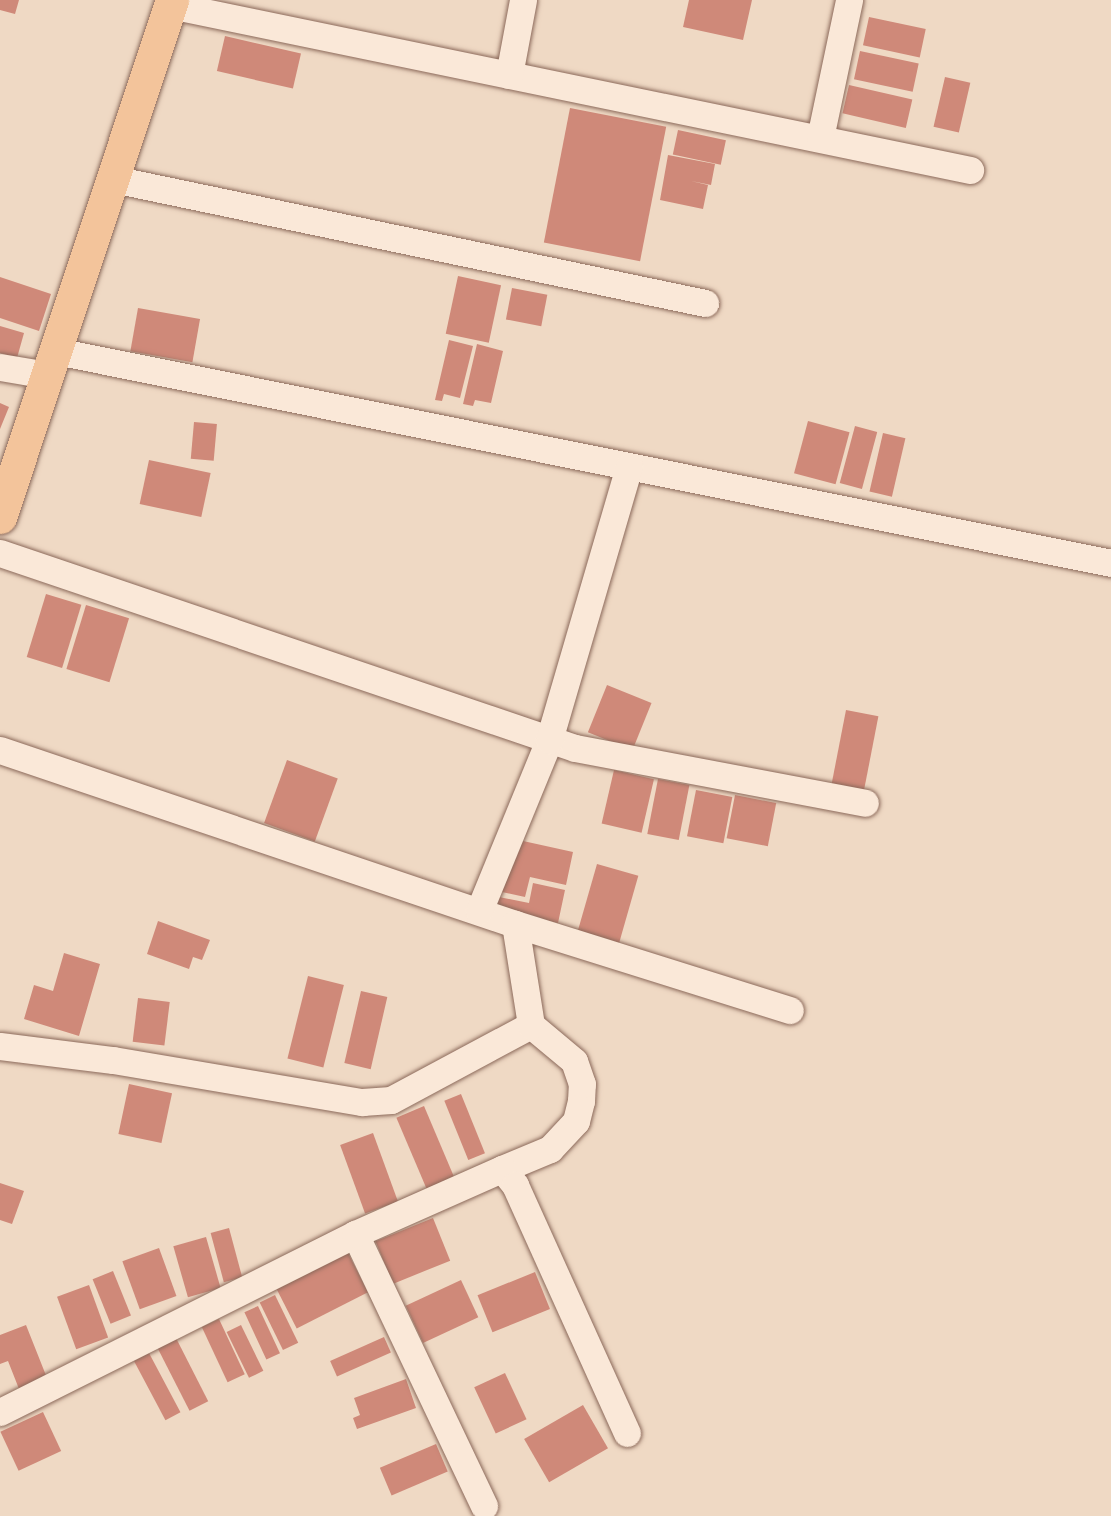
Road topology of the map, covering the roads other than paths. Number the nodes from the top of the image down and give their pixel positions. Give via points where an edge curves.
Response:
1 (523, 0) edge
2 (849, 0) edge
3 (171, 3) edge
4 (509, 75) junction
5 (820, 138) junction
6 (970, 170) dead end
7 (113, 179) junction
8 (705, 303) dead end
9 (52, 363) junction
10 (0, 367) edge
11 (629, 466) junction
12 (0, 517) edge
13 (0, 553) edge
14 (1111, 563) edge
15 (549, 740) junction
16 (0, 750) edge
17 (865, 803) dead end
18 (479, 911) junction
19 (514, 924) junction
20 (790, 1010) dead end
21 (531, 1024) junction
22 (0, 1046) edge
23 (502, 1169) junction
24 (356, 1234) junction
25 (0, 1412) edge
26 (627, 1433) dead end
27 (484, 1506) dead end

1 - 4 street
2 - 5 street
3 - 4 street
3 - 7 main road
4 - 5 street
5 - 6 street
7 - 8 street
7 - 9 main road
9 - 10 street
9 - 11 street
9 - 12 main road
11 - 14 street
11 - 15 street
13 - 15 street
15 - 17 street
15 - 18 street
16 - 18 street
18 - 19 street
19 - 20 street
19 - 21 street
21 - 22 street via 391,1100 362,1102 113,1060
21 - 23 street via 574,1061 582,1084 581,1101 576,1121 550,1149
23 - 24 street
23 - 26 street via 515,1185
24 - 25 street
24 - 27 street

